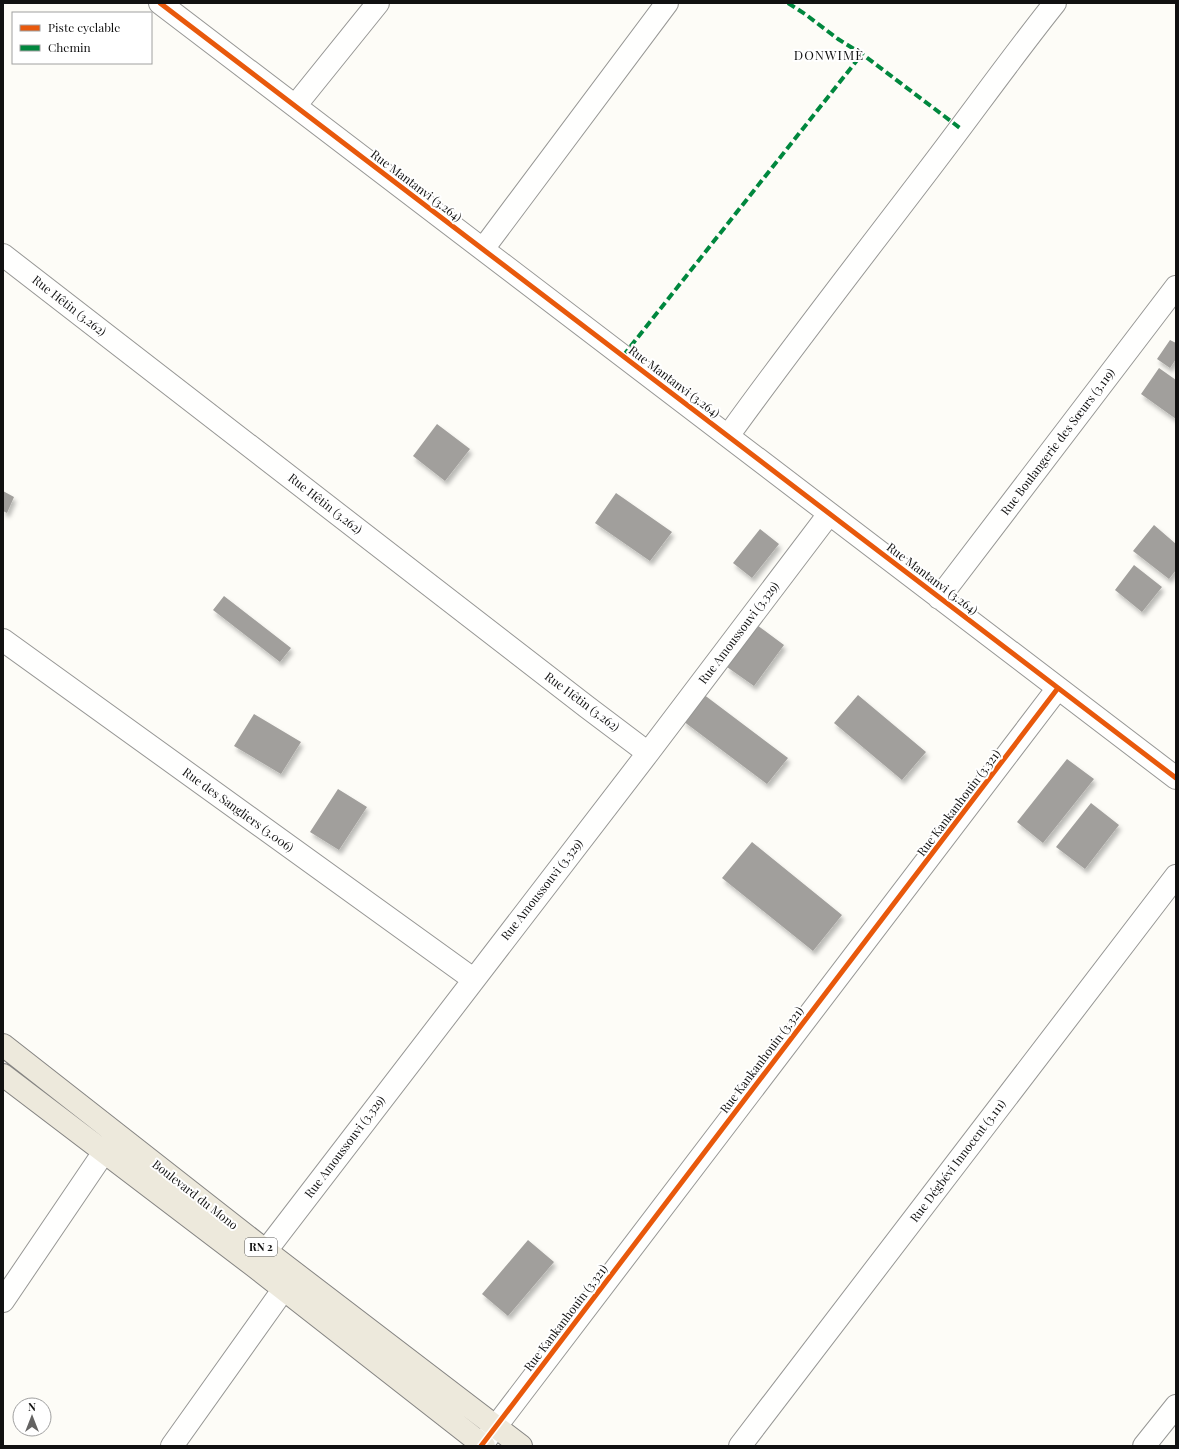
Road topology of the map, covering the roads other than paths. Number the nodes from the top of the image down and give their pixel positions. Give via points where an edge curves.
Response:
1 (160, 3) edge
2 (378, 3) edge
3 (667, 3) edge
4 (1055, 3) edge
5 (295, 106) junction
6 (482, 249) junction
7 (3, 254) edge
8 (1176, 287) edge
9 (728, 436) junction
10 (830, 514) junction
11 (939, 598) junction
12 (3, 640) edge
13 (1058, 688) junction
14 (648, 753) junction
15 (1176, 778) edge
16 (1176, 876) edge
17 (473, 979) junction
18 (3, 1045) edge
19 (3, 1075) edge
20 (104, 1152) junction
21 (260, 1258) junction
22 (283, 1290) junction
23 (3, 1301) edge
24 (1176, 1406) edge
25 (496, 1426) junction
26 (172, 1446) edge
27 (482, 1446) edge
28 (521, 1446) edge
29 (740, 1446) edge
30 (1144, 1446) edge

1 - 5 street, Rue Mantanvi (3.264)
2 - 5 street
3 - 6 street
4 - 9 street
5 - 6 street, Rue Mantanvi (3.264)
6 - 9 street, Rue Mantanvi (3.264)
7 - 14 street, Rue Hêtin (3.262)
8 - 11 street, Rue Boulangerie des Sœurs (3.119)
9 - 10 street, Rue Mantanvi (3.264)
10 - 11 street, Rue Mantanvi (3.264)
10 - 14 street, Rue Amoussouvi (3.329)
11 - 13 street, Rue Mantanvi (3.264)
12 - 17 street, Rue des Sangliers (3.006)
13 - 15 street, Rue Mantanvi (3.264)
13 - 25 street, Rue Kankanhouin (3.321)
14 - 17 street, Rue Amoussouvi (3.329)
16 - 29 street, Rue Dégbévi Innocent (3.111)
17 - 21 street, Rue Amoussouvi (3.329)
18 - 21 main road, Boulevard du Mono / RN 2
19 - 20 main road, Boulevard du Mono / RN 2
20 - 21 main road, Boulevard du Mono / RN 2
20 - 23 street
21 - 22 main road, Boulevard du Mono / RN 2
21 - 25 main road, Boulevard du Mono / RN 2
22 - 26 street
22 - 27 main road, Boulevard du Mono / RN 2
24 - 30 street
25 - 27 street, Rue Kankanhouin (3.321)
25 - 28 main road, Boulevard du Mono / RN 2

